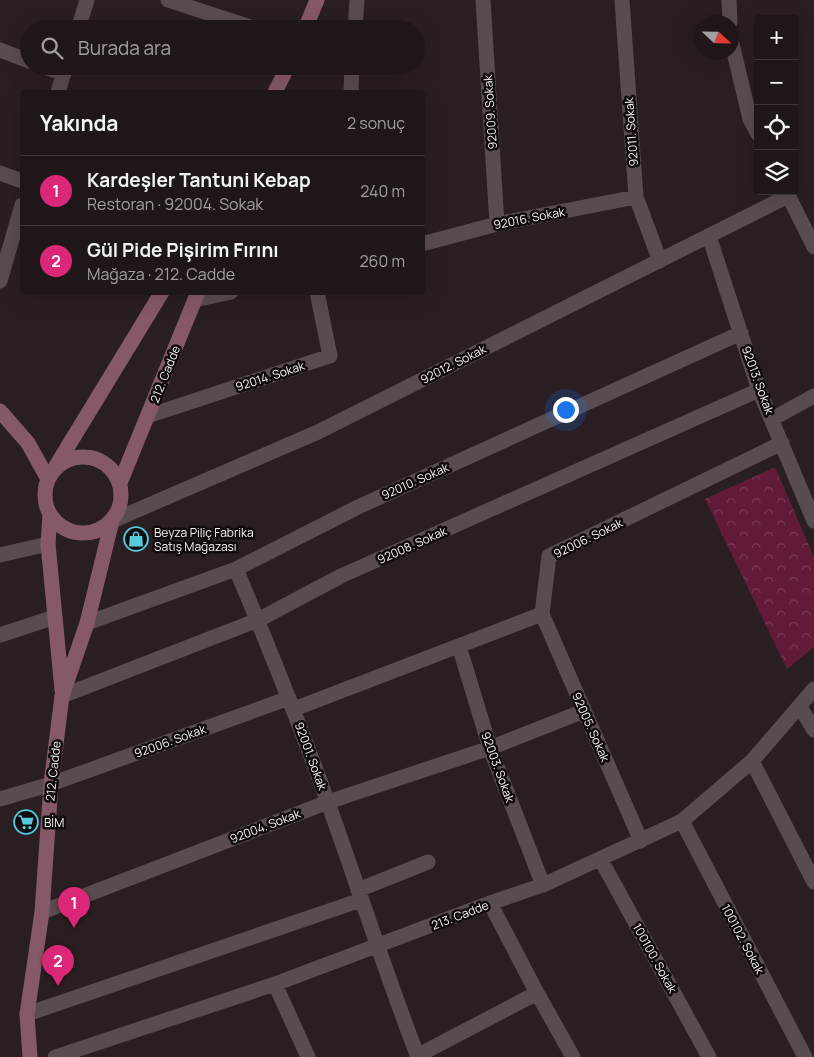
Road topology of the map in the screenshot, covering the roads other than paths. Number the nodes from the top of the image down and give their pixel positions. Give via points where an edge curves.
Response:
1 (87, 0) edge
2 (168, 0) edge
3 (317, 0) edge
4 (357, 0) edge
5 (483, 0) edge
6 (622, 0) edge
7 (728, 0) edge
8 (729, 15) edge
9 (81, 20) edge
10 (229, 20) edge
11 (309, 20) edge
12 (356, 20) edge
13 (0, 50) edge
14 (20, 58) edge
15 (736, 60) edge
16 (63, 75) edge
17 (284, 75) edge
18 (352, 75) edge
19 (59, 90) edge
20 (276, 90) edge
21 (351, 90) edge
22 (754, 126) edge
23 (0, 173) edge
24 (20, 181) edge
25 (785, 195) edge
26 (788, 195) edge
27 (636, 197) junction
28 (20, 211) edge
29 (497, 224) junction
30 (709, 236) junction
31 (425, 243) edge
32 (814, 247) edge
33 (660, 261) junction
34 (0, 281) edge
35 (160, 295) edge
36 (318, 295) edge
37 (197, 296) edge
38 (741, 333) junction
39 (760, 390) junction
40 (814, 396) edge
41 (0, 411) edge
42 (148, 416) junction
43 (772, 419) junction
44 (782, 443) junction
45 (48, 479) junction
46 (120, 483) junction
47 (50, 514) junction
48 (112, 521) junction
49 (814, 522) edge
50 (48, 544) junction
51 (0, 556) edge
52 (236, 569) junction
53 (542, 614) junction
54 (55, 617) junction
55 (258, 620) junction
56 (87, 623) junction
57 (0, 635) edge
58 (459, 646) junction
59 (814, 689) edge
60 (62, 696) junction
61 (291, 703) junction
62 (800, 707) junction
63 (584, 711) junction
64 (814, 730) edge
65 (490, 748) junction
66 (752, 761) junction
67 (51, 784) junction
68 (0, 799) edge
69 (328, 802) junction
70 (682, 821) junction
71 (641, 841) junction
72 (601, 860) junction
73 (428, 862) dead end
74 (814, 882) edge
75 (543, 886) junction
76 (359, 895) junction
77 (490, 903) junction
78 (42, 912) junction
79 (376, 946) junction
80 (275, 984) junction
81 (537, 993) junction
82 (27, 1014) junction
83 (417, 1056) edge
84 (30, 1057) edge
85 (56, 1057) edge
86 (308, 1057) edge
87 (572, 1057) edge
88 (709, 1057) edge
89 (805, 1057) edge

1 - 9 street
2 - 10 street
3 - 11 street
4 - 12 street
5 - 29 street, 92009. Sokak
6 - 27 street, 92011. Sokak
7 - 8 street
13 - 14 street
15 - 22 street
16 - 19 street
17 - 20 street
18 - 21 street
23 - 24 street
25 - 30 street, 92012. Sokak
26 - 32 street
27 - 29 street, 92016. Sokak
27 - 33 street, 92011. Sokak
28 - 34 street
29 - 31 street, 92016. Sokak
30 - 33 street, 92012. Sokak
30 - 38 street, 92013. Sokak
33 - 48 street, 92012. Sokak via 318,432
35 - 45 street
36 - 42 street, 92014. Sokak via 330,356
37 - 42 street, 212. Cadde
38 - 39 street, 92013. Sokak
38 - 52 street, 92010. Sokak via 358,507
39 - 43 street, 92013. Sokak
39 - 55 street, 92008. Sokak via 341,576
40 - 43 street
41 - 45 street via 28,443
42 - 46 street, 212. Cadde
43 - 44 street, 92013. Sokak
44 - 49 street, 92013. Sokak
44 - 53 street, 92006. Sokak via 549,556
45 - 46 street via 55,468 79,456 104,462
45 - 47 street via 45,491
46 - 48 street via 122,496
47 - 48 street via 63,527 79,533 91,532
47 - 50 street
48 - 56 street, 212. Cadde
50 - 51 street
50 - 54 street
52 - 55 street, 92001. Sokak
52 - 56 street, 92010. Sokak
53 - 58 street, 92006. Sokak
53 - 63 street, 92005. Sokak
54 - 57 street
54 - 60 street
55 - 60 street, 92008. Sokak
55 - 61 street, 92001. Sokak
56 - 60 street, 212. Cadde
58 - 61 street, 92006. Sokak
58 - 65 street, 92003. Sokak
59 - 62 street, 213. Cadde
60 - 67 street, 212. Cadde
61 - 67 street, 92006. Sokak
61 - 69 street, 92001. Sokak
62 - 64 street
62 - 66 street, 213. Cadde
63 - 65 street, 92004. Sokak
63 - 71 street, 92005. Sokak
65 - 69 street, 92004. Sokak
65 - 75 street, 92003. Sokak
66 - 70 street, 213. Cadde
66 - 74 street
67 - 68 street, 92006. Sokak
67 - 78 street, 212. Cadde
69 - 76 street, 92001. Sokak
69 - 78 street, 92004. Sokak
70 - 71 street, 213. Cadde
70 - 89 street, 100102. Sokak
71 - 72 street, 213. Cadde
72 - 75 street, 213. Cadde
72 - 88 street, 100100. Sokak
73 - 76 street
75 - 77 street, 213. Cadde
76 - 79 street, 92001. Sokak
76 - 82 street
77 - 79 street, 213. Cadde
77 - 81 street
78 - 82 street, 212. Cadde
79 - 80 street, 213. Cadde
79 - 83 street, 92001. Sokak
80 - 85 street, 213. Cadde
80 - 86 street
81 - 83 street
81 - 87 street
82 - 84 street, 212. Cadde

